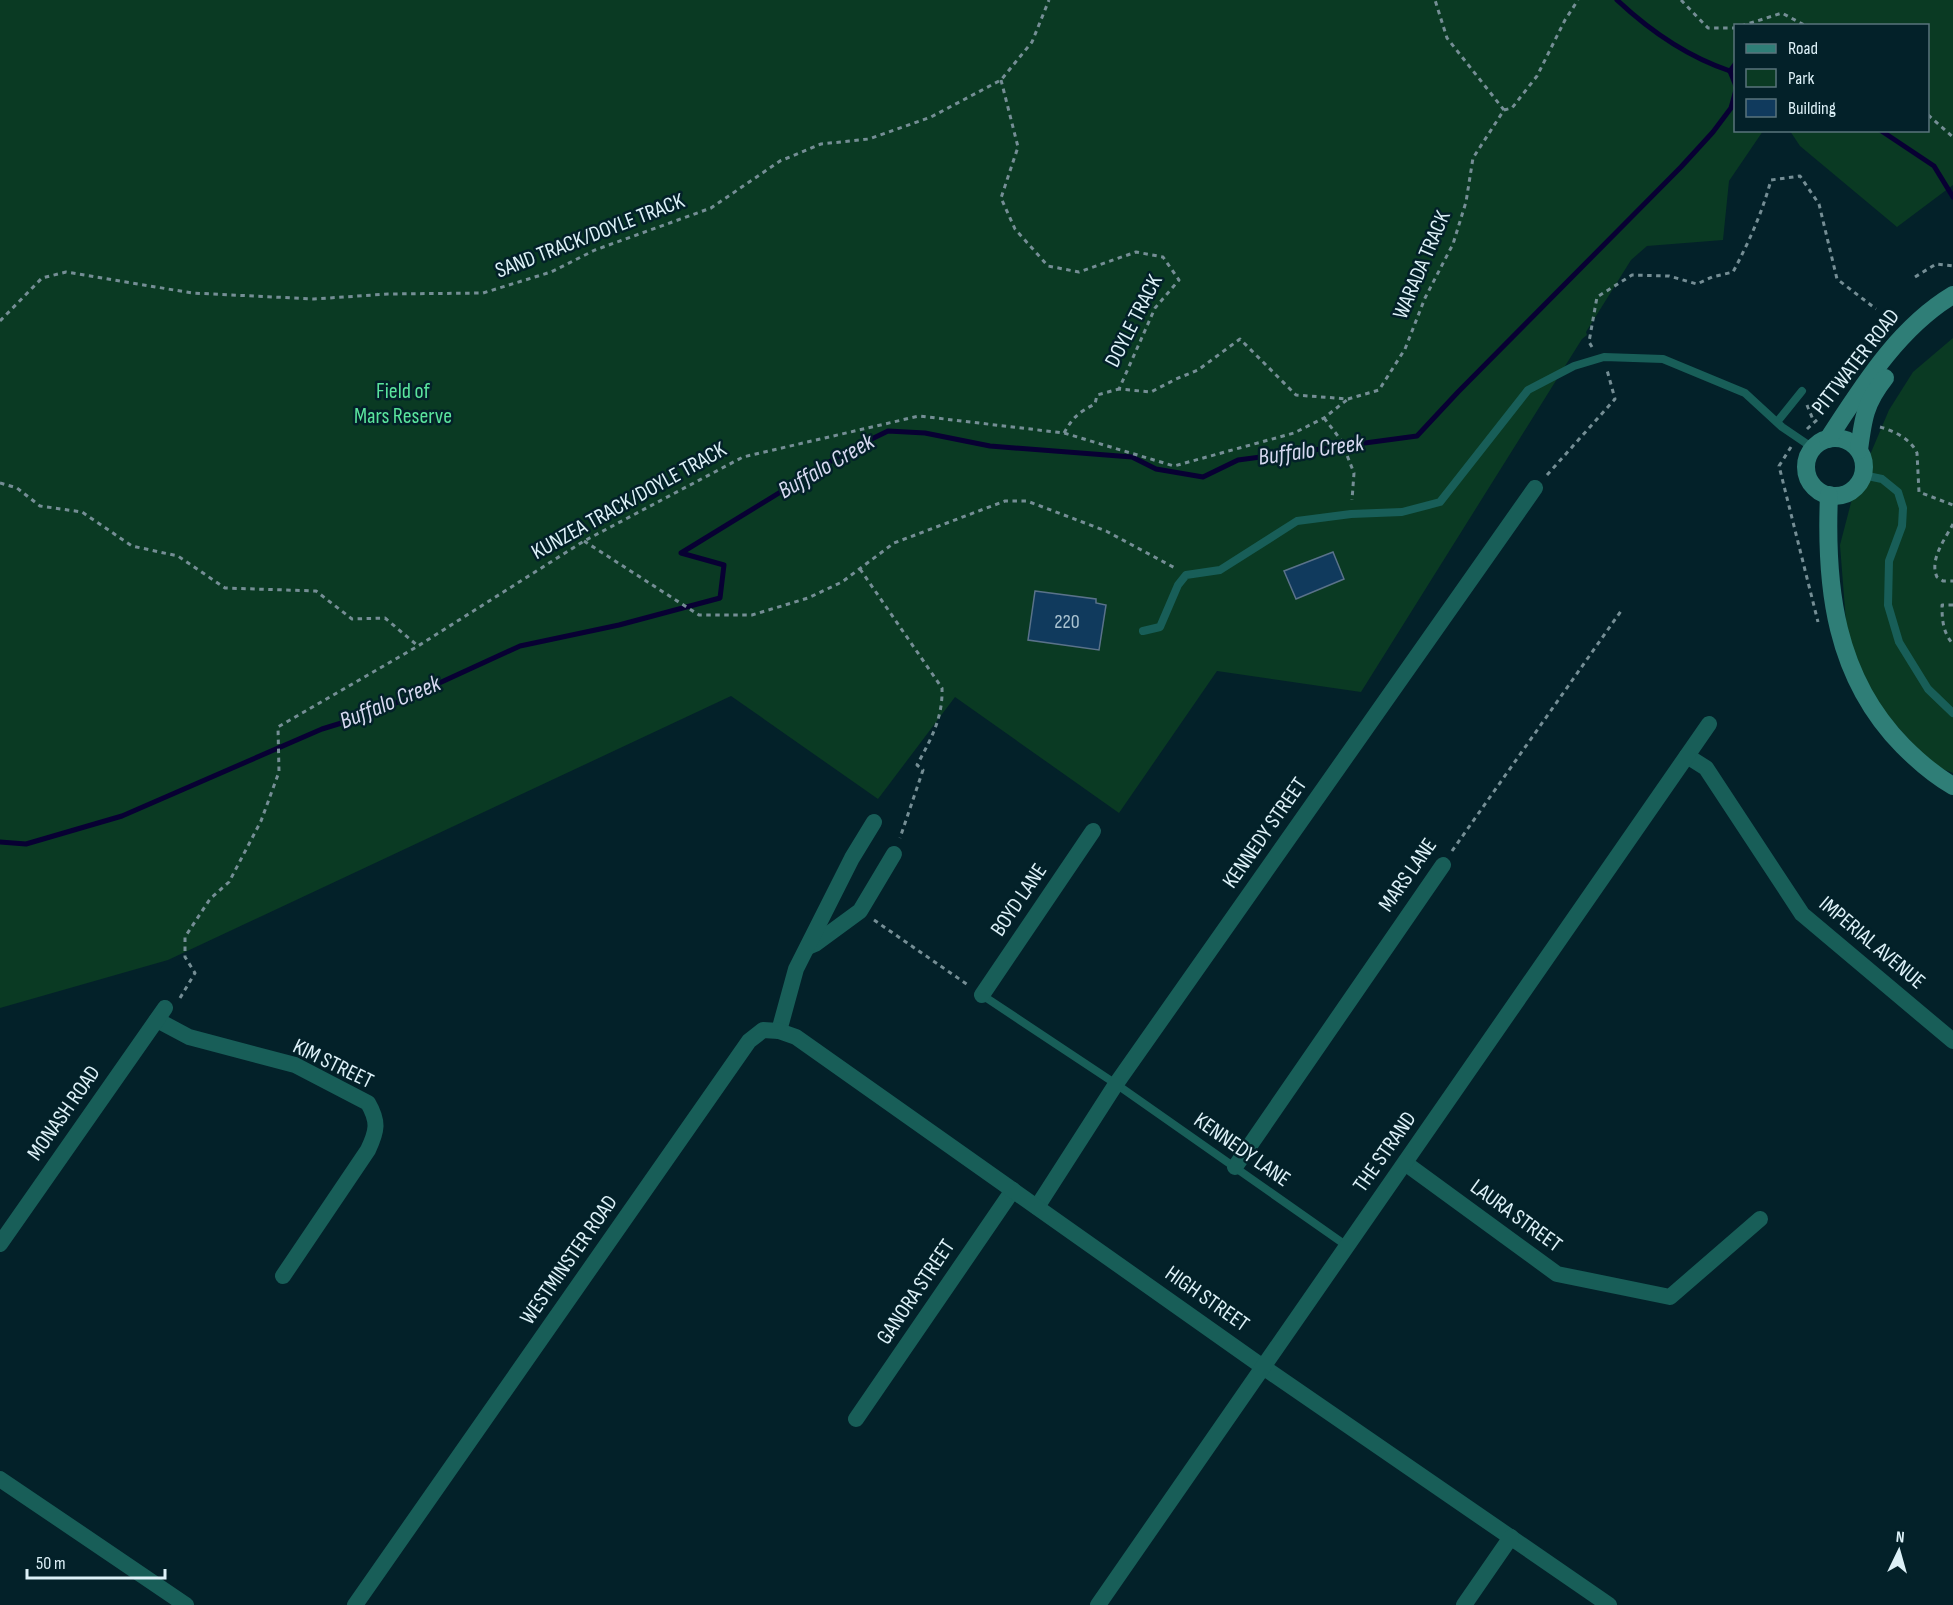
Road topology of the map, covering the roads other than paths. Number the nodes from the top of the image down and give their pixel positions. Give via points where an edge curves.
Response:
1 (1953, 295) edge
2 (1953, 309) edge
3 (1802, 391) dead end
4 (1777, 422) junction
5 (1821, 444) junction
6 (1859, 450) junction
7 (1863, 475) junction
8 (1535, 488) road end
9 (1829, 495) junction
10 (1143, 632) dead end
11 (1953, 712) edge
12 (1709, 724) dead end
13 (1687, 756) junction
14 (1953, 786) edge
15 (874, 822) dead end
16 (1093, 831) dead end
17 (894, 854) road end
18 (1443, 865) road end
19 (807, 947) junction
20 (982, 994) joint
21 (161, 1014) joint
22 (779, 1031) junction
23 (1953, 1041) edge
24 (1116, 1084) junction
25 (1405, 1163) junction
26 (1235, 1167) junction
27 (1013, 1190) junction
28 (1037, 1207) junction
29 (1760, 1219) dead end
30 (5, 1225) edge
31 (0, 1244) edge
32 (1347, 1246) junction
33 (283, 1276) dead end
34 (1263, 1367) junction
35 (856, 1419) dead end
36 (0, 1479) edge
37 (1511, 1537) junction
38 (186, 1605) edge
39 (355, 1605) edge
40 (1098, 1605) edge
41 (1464, 1605) edge
42 (1609, 1605) edge

1 - 5 main road, PITTWATER ROAD via 1915,323
2 - 6 main road, PITTWATER ROAD via 1927,327 1872,394
3 - 4 lane
4 - 5 lane
4 - 10 lane via 1745,393 1663,359 1601,358 1574,366 1528,390 1440,502 1402,512 1297,521 1220,570 1186,575 1160,627
5 - 6 main road via 1845,440
5 - 9 main road via 1806,464 1814,487
6 - 7 main road
7 - 9 main road via 1854,489
7 - 11 lane via 1882,479 1898,492 1903,508 1902,526 1889,561 1888,605 1899,642 1928,689
8 - 24 street, KENNEDY STREET
9 - 14 main road via 1829,566 1841,639 1849,662 1865,696 1891,733 1923,766
12 - 13 street, THE STRAND
13 - 23 street, IMPERIAL AVENUE via 1706,768 1802,914
13 - 25 street, THE STRAND
15 - 19 street
16 - 20 street, BOYD LANE
17 - 19 street via 860,911
18 - 26 street, MARS LANE
19 - 22 street via 796,969
20 - 24 lane
21 - 30 street, MONASH ROAD
21 - 33 street, KIM STREET via 189,1037 296,1065 368,1103 375,1115 375,1133 368,1150
22 - 27 street, HIGH STREET via 796,1037
22 - 39 street, WESTMINSTER ROAD via 763,1030 749,1041
24 - 26 lane, KENNEDY LANE
24 - 28 street, KENNEDY STREET
25 - 29 street, LAURA STREET via 1557,1274 1670,1297
25 - 32 street, THE STRAND
26 - 32 lane, KENNEDY LANE
27 - 28 street, HIGH STREET
27 - 35 street, GANORA STREET
28 - 34 street, HIGH STREET
30 - 31 street, MONASH ROAD
32 - 34 street, THE STRAND
34 - 37 street, HIGH STREET
34 - 40 street, THE STRAND
36 - 38 street
37 - 41 street
37 - 42 street, HIGH STREET

